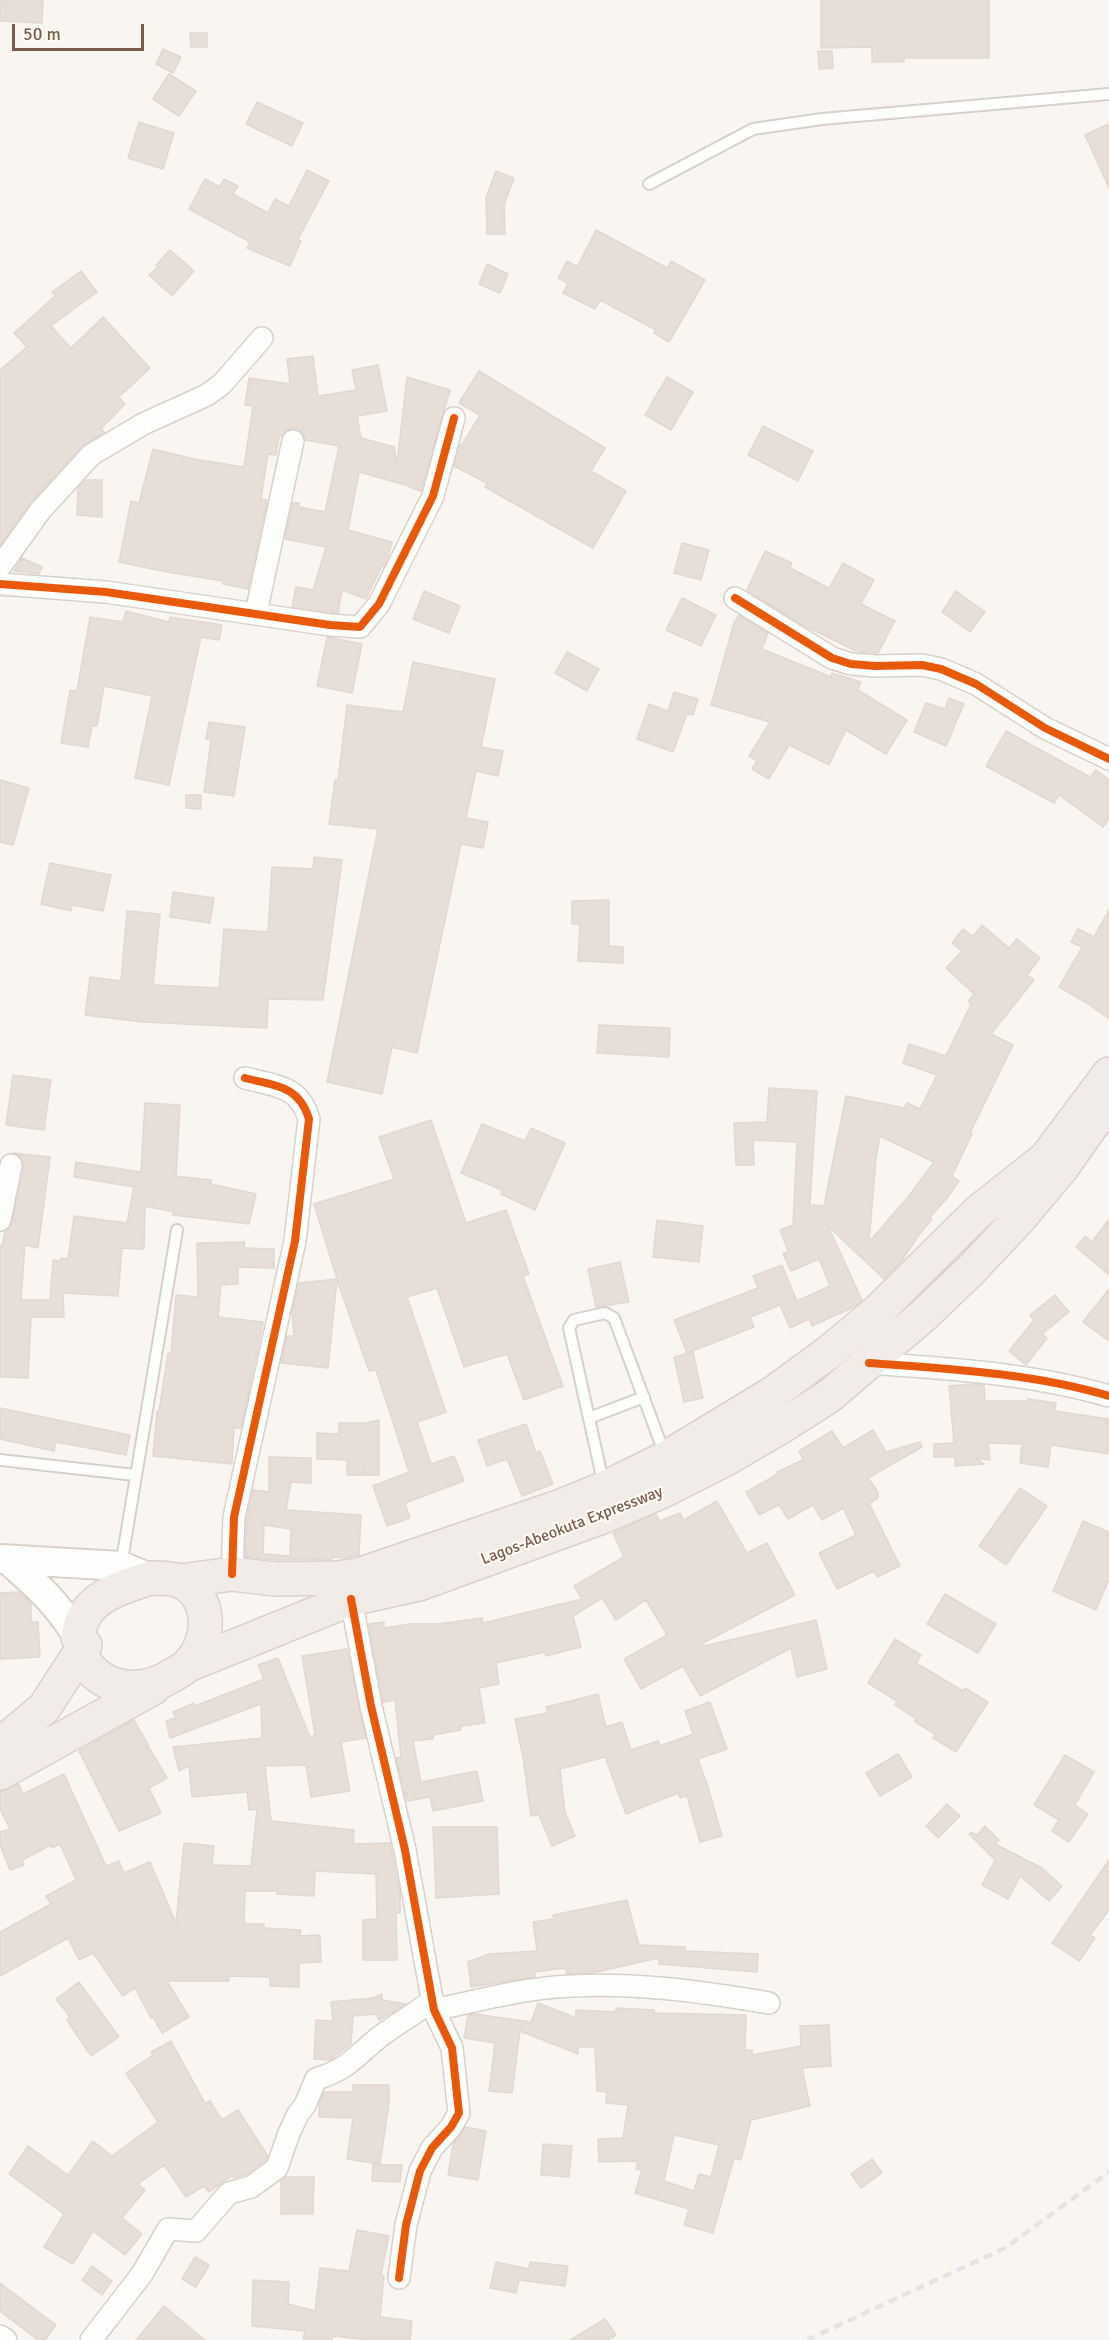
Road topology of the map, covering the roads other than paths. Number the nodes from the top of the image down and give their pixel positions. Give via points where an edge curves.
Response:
1 (1109, 94) edge
2 (650, 184) dead end
3 (262, 338) dead end
4 (454, 418) dead end
5 (292, 441) dead end
6 (0, 567) edge
7 (0, 584) edge
8 (735, 598) dead end
9 (256, 613) junction
10 (1109, 759) edge
11 (1109, 1074) edge
12 (245, 1078) dead end
13 (1109, 1101) edge
14 (11, 1165) dead end
15 (0, 1220) edge
16 (177, 1230) dead end
17 (869, 1363) junction
18 (1109, 1396) edge
19 (644, 1397) junction
20 (589, 1418) junction
21 (666, 1458) junction
22 (0, 1460) edge
23 (135, 1475) junction
24 (604, 1488) junction
25 (4, 1559) edge
26 (232, 1574) junction
27 (151, 1575) junction
28 (351, 1599) junction
29 (82, 1641) junction
30 (176, 1673) junction
31 (0, 1745) edge
32 (0, 1773) edge
33 (769, 2003) dead end
34 (434, 2005) junction
35 (399, 2278) dead end
36 (0, 2336) edge
37 (6, 2340) edge
38 (91, 2340) edge

1 - 2 lane via 822,119 753,129
3 - 6 street via 222,384 207,395 143,424 91,455 40,511
4 - 9 street via 433,496 380,604 360,627
5 - 9 street
7 - 9 street via 106,592
8 - 10 street via 832,658 851,664 941,669 976,684 1045,728
11 - 21 highway, Lagos-Abeokuta Expressway via 1046,1158 979,1211 877,1311 773,1393
12 - 26 street via 289,1090 305,1104 309,1119 295,1241 234,1517
13 - 17 highway, Lagos-Abeokuta Expressway via 1061,1169 1018,1220 924,1315
14 - 15 street
16 - 23 lane
17 - 18 street via 1029,1378
17 - 28 highway, Lagos-Abeokuta Expressway via 828,1397 779,1428 663,1491 419,1584
19 - 20 lane
19 - 20 lane via 614,1318 605,1313 574,1320 569,1328
19 - 21 lane
20 - 24 lane
21 - 24 highway, Lagos-Abeokuta Expressway
22 - 23 lane
23 - 27 lane
24 - 26 highway, Lagos-Abeokuta Expressway via 358,1575 274,1579
25 - 27 main road
25 - 29 main road via 52,1599
26 - 27 highway, Lagos-Abeokuta Expressway
27 - 29 highway via 94,1604 83,1618
27 - 30 highway via 196,1592 205,1610 207,1628 200,1646
28 - 30 highway, Lagos-Abeokuta Expressway
28 - 34 street
29 - 30 highway via 80,1654 86,1666 100,1679 119,1687 141,1687
29 - 31 highway via 44,1708
30 - 32 highway, Lagos-Abeokuta Expressway
33 - 34 street via 699,1991 617,1985 555,1987
34 - 35 street via 452,2048 459,2113 420,2171 406,2225
34 - 38 street via 381,2036 336,2073 316,2079 289,2133 277,2168 251,2187 229,2193 196,2230 168,2229 142,2274
36 - 37 street

